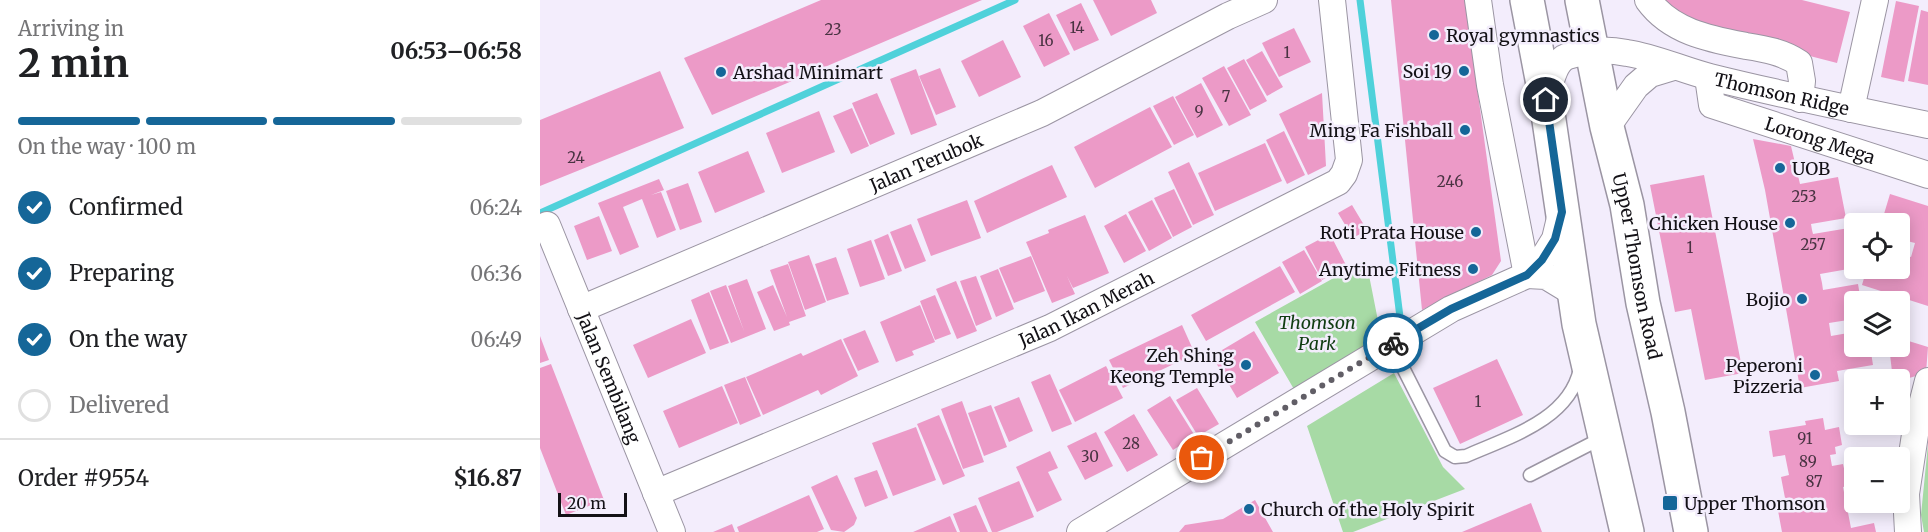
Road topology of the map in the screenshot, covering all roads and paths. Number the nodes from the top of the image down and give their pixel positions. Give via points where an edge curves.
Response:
1 (1264, 0) edge
2 (1332, 0) edge
3 (1478, 0) edge
4 (1527, 0) edge
5 (1582, 0) edge
6 (1648, 0) edge
7 (1875, 0) edge
8 (1592, 50) junction
9 (1673, 67) junction
10 (1708, 76) junction
11 (1800, 99) junction
12 (1546, 100) junction
13 (1851, 109) junction
14 (1928, 124) edge
15 (1607, 127) junction
16 (1928, 175) edge
17 (1562, 212) junction
18 (547, 225) dead end
19 (1527, 275) junction
20 (1574, 293) junction
21 (581, 309) junction
22 (1391, 344) junction
23 (1585, 348) junction
24 (1928, 381) edge
25 (1604, 437) junction
26 (1530, 475) dead end
27 (656, 493) junction
28 (672, 532) edge
29 (1080, 532) edge
30 (1627, 532) edge
31 (1691, 532) edge
32 (1908, 532) edge

1 - 21 street, Jalan Terubok via 1042,113
2 - 27 street, Jalan Ikan Merah via 1349,160 1338,182 1050,328
3 - 19 street via 1490,86
4 - 12 main road
5 - 8 main road, Upper Thomson Road
6 - 11 street via 1660,14 1684,29 1790,57 1799,63
7 - 13 street, Thomson Ridge
8 - 9 street, Thomson Ridge via 1626,52
8 - 12 street, Thomson Ridge via 1566,57 1560,63
8 - 15 main road, Upper Thomson Road
9 - 10 street, Thomson Ridge
9 - 15 street via 1650,74 1636,86
10 - 11 street, Thomson Ridge
10 - 16 street, Lorong Mega via 1712,105
11 - 13 street, Thomson Ridge
12 - 17 main road
13 - 14 street
15 - 31 main road, Upper Thomson Road via 1627,206
17 - 19 street via 1555,239
17 - 20 main road
18 - 21 street, Jalan Sembilang
19 - 20 street via 1546,276
19 - 22 street via 1451,309
20 - 23 main road
21 - 27 street, Jalan Sembilang
22 - 23 lane via 1445,451 1455,457 1466,456 1534,426 1555,411 1577,382
22 - 29 street
23 - 25 main road
24 - 32 street via 1906,494
25 - 26 lane
25 - 30 main road
27 - 28 street, Jalan Sembilang

